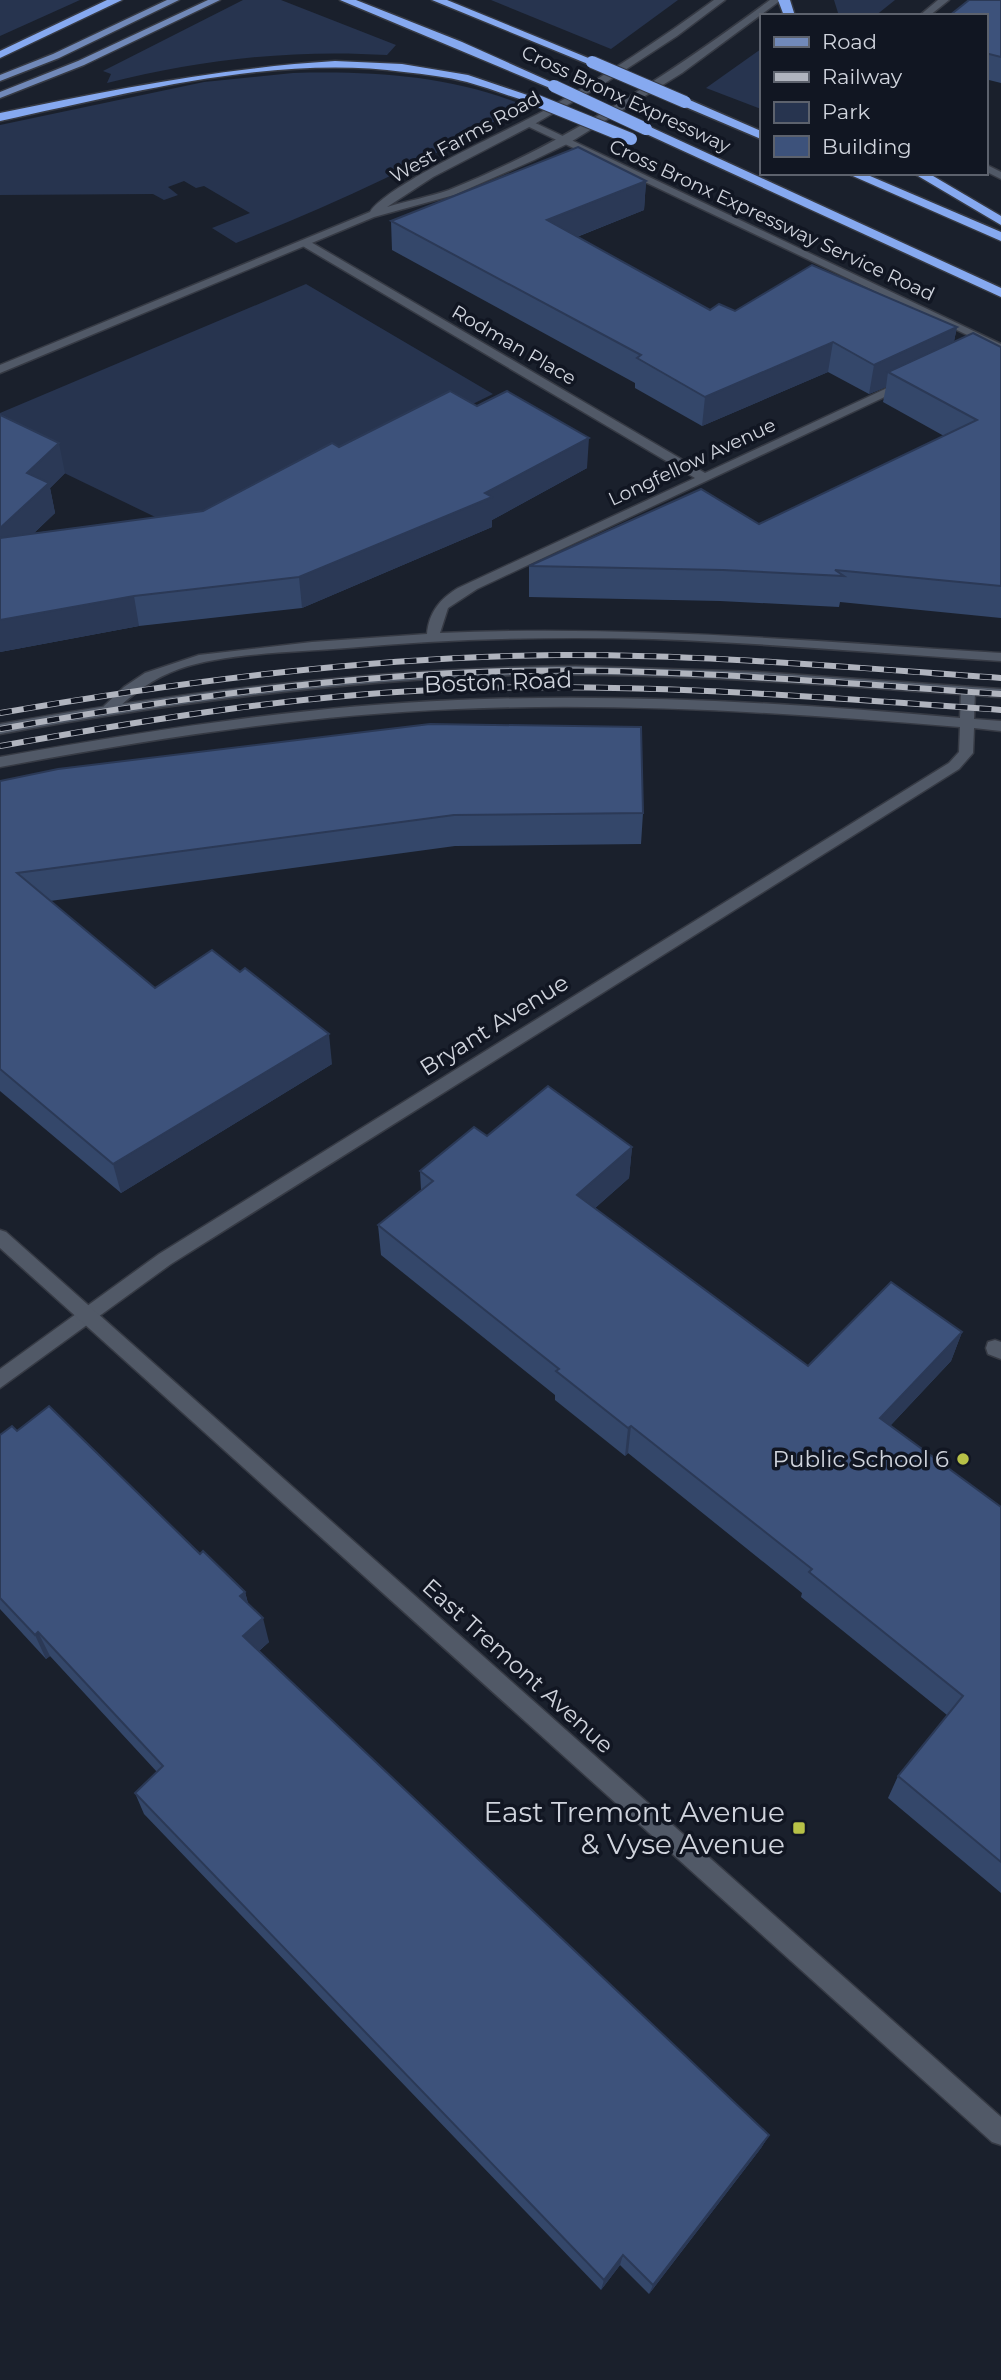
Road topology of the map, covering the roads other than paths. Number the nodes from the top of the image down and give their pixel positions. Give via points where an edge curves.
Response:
1 (116, 0) edge
2 (174, 0) edge
3 (215, 0) edge
4 (346, 0) edge
5 (437, 0) edge
6 (720, 0) edge
7 (776, 0) edge
8 (944, 0) edge
9 (926, 14) edge
10 (0, 55) edge
11 (0, 78) edge
12 (0, 95) edge
13 (0, 117) edge
14 (528, 123) junction
15 (760, 135) edge
16 (565, 141) junction
17 (857, 175) edge
18 (922, 175) edge
19 (370, 215) junction
20 (1001, 221) edge
21 (1001, 237) edge
22 (305, 243) junction
23 (922, 257) junction
24 (1001, 293) edge
25 (997, 346) edge
26 (973, 353) edge
27 (0, 369) edge
28 (914, 381) edge
29 (704, 478) junction
30 (433, 638) junction
31 (1001, 657) edge
32 (968, 691) junction
33 (1001, 693) edge
34 (109, 709) junction
35 (969, 723) junction
36 (1001, 726) edge
37 (0, 729) edge
38 (0, 762) edge
39 (0, 1237) edge
40 (87, 1315) junction
41 (0, 1380) edge
42 (1001, 2133) edge

1 - 10 highway
2 - 11 main road
3 - 12 main road
4 - 23 highway, Cross Bronx Expressway, bridge via 554,86
5 - 15 highway, Cross Bronx Expressway, bridge
6 - 14 street, West Farms Road via 647,52
7 - 16 street, West Farms Road via 680,71
8 - 9 street
13 - 23 highway, bridge via 203,75 317,66 441,73 533,99
14 - 16 street, Cross Bronx Expressway Service Road
14 - 19 street, West Farms Road via 422,178
16 - 19 street, West Farms Road via 450,193
16 - 25 street, Cross Bronx Expressway Service Road
17 - 21 highway
18 - 20 highway
19 - 22 street, West Farms Road
22 - 27 street, West Farms Road
22 - 29 street, Rodman Place
23 - 24 highway, Cross Bronx Expressway
25 - 26 street
28 - 29 street, Longfellow Avenue
29 - 30 street, Longfellow Avenue via 463,591 437,612
30 - 31 street, Boston Road via 652,635
30 - 34 street, Boston Road via 199,659 144,678
32 - 33 street, Boston Road
32 - 34 street, Boston Road via 703,674 506,671 282,686
32 - 35 street, Bryant Avenue
34 - 37 street, Boston Road
35 - 36 street, Boston Road
35 - 38 street, Boston Road via 652,703 475,704 251,721
35 - 40 street, Bryant Avenue via 967,753 954,766 177,1252
39 - 40 street, East Tremont Avenue
40 - 41 street, Bryant Avenue
40 - 42 street, East Tremont Avenue

